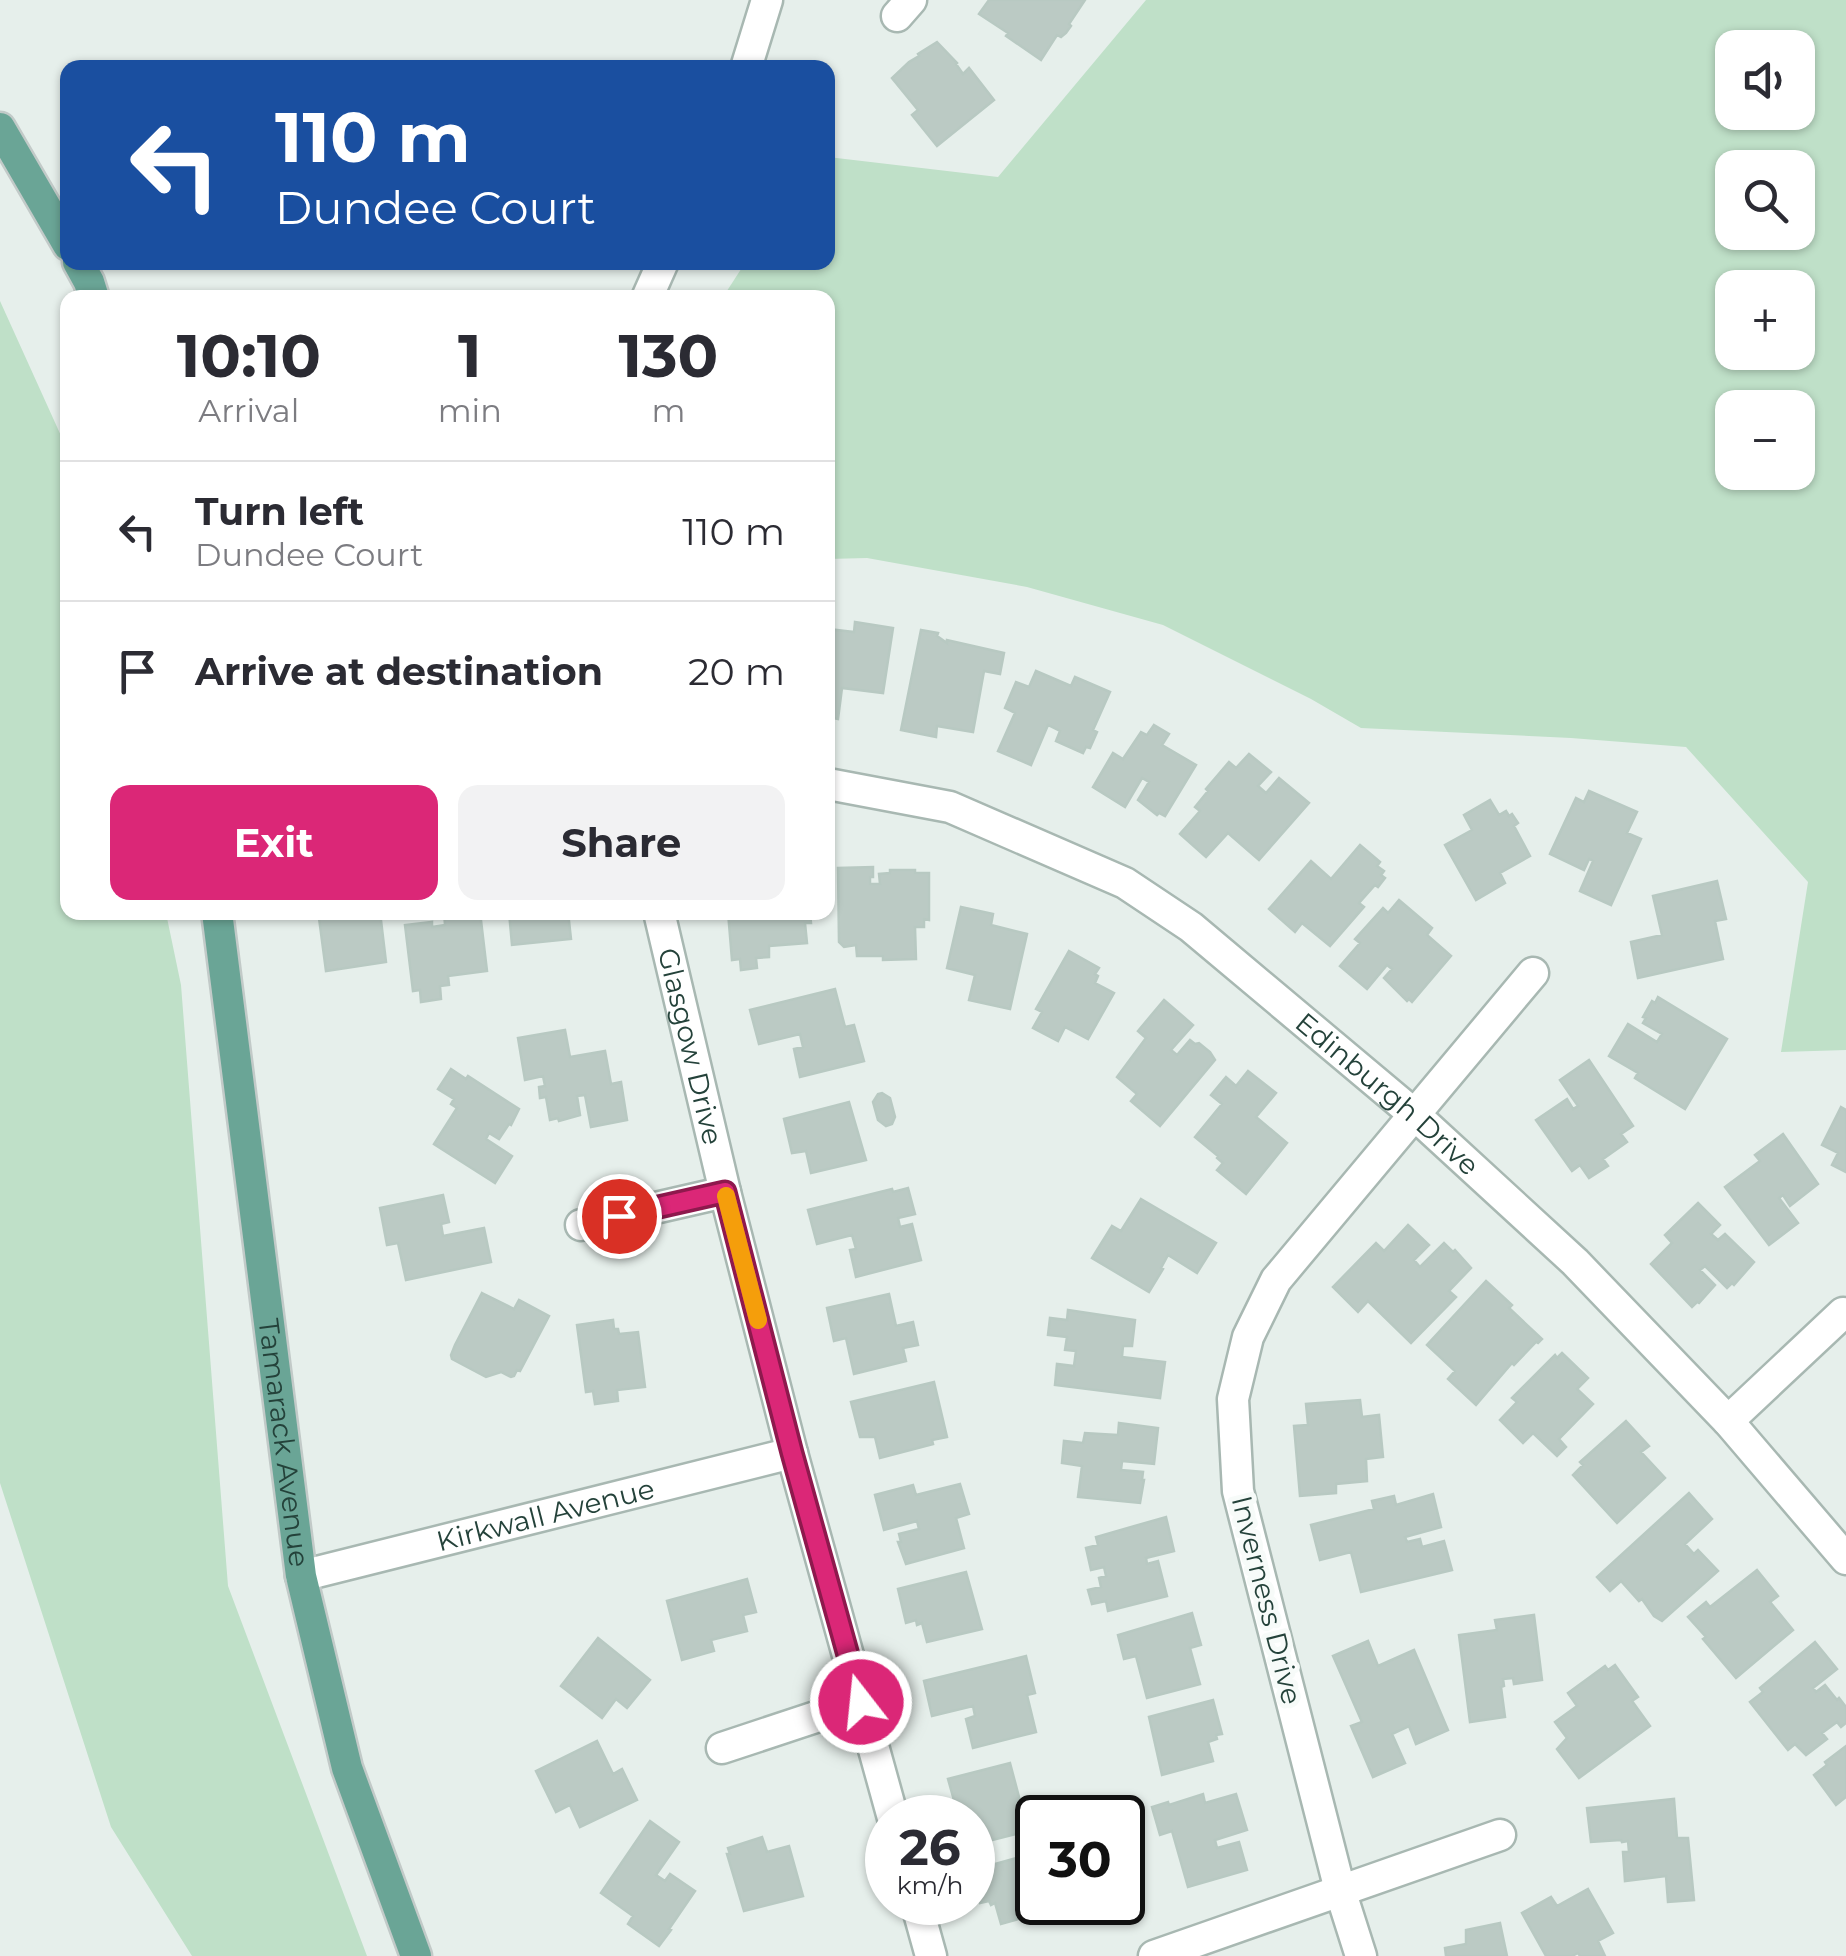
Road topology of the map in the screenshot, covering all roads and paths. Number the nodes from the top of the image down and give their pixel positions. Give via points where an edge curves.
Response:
1 (767, 0) edge
2 (748, 60) edge
3 (0, 128) edge
4 (60, 231) edge
5 (835, 785) edge
6 (218, 920) edge
7 (661, 920) edge
8 (1534, 973) dead end
9 (1415, 1115) junction
10 (725, 1192) junction
11 (581, 1226) dead end
12 (1843, 1313) dead end
13 (1728, 1421) junction
14 (792, 1453) junction
15 (1846, 1559) edge
16 (302, 1576) junction
17 (861, 1702) junction
18 (722, 1748) dead end
19 (887, 1795) edge
20 (1500, 1835) dead end
21 (1340, 1890) junction
22 (923, 1925) edge
23 (416, 1956) edge
24 (932, 1956) edge
25 (1154, 1956) edge
26 (1360, 1956) edge

1 - 2 street
3 - 4 main road
5 - 9 street, Edinburgh Drive via 950,807 1125,883 1191,927
6 - 16 main road, Tamarack Avenue
7 - 10 street, Glasgow Drive
8 - 9 street, Inverness Drive
9 - 13 street, Edinburgh Drive via 1575,1262
9 - 21 street, Inverness Drive via 1276,1280 1248,1337 1233,1399 1238,1490
10 - 11 street
10 - 14 street, Glasgow Drive
12 - 13 street
13 - 15 street, Edinburgh Drive
14 - 16 street, Kirkwall Avenue
14 - 17 street, Glasgow Drive
16 - 23 main road, Tamarack Avenue via 346,1768
17 - 18 street
17 - 19 street, Glasgow Drive
20 - 21 street
21 - 25 street
21 - 26 street, Inverness Drive
22 - 24 street

